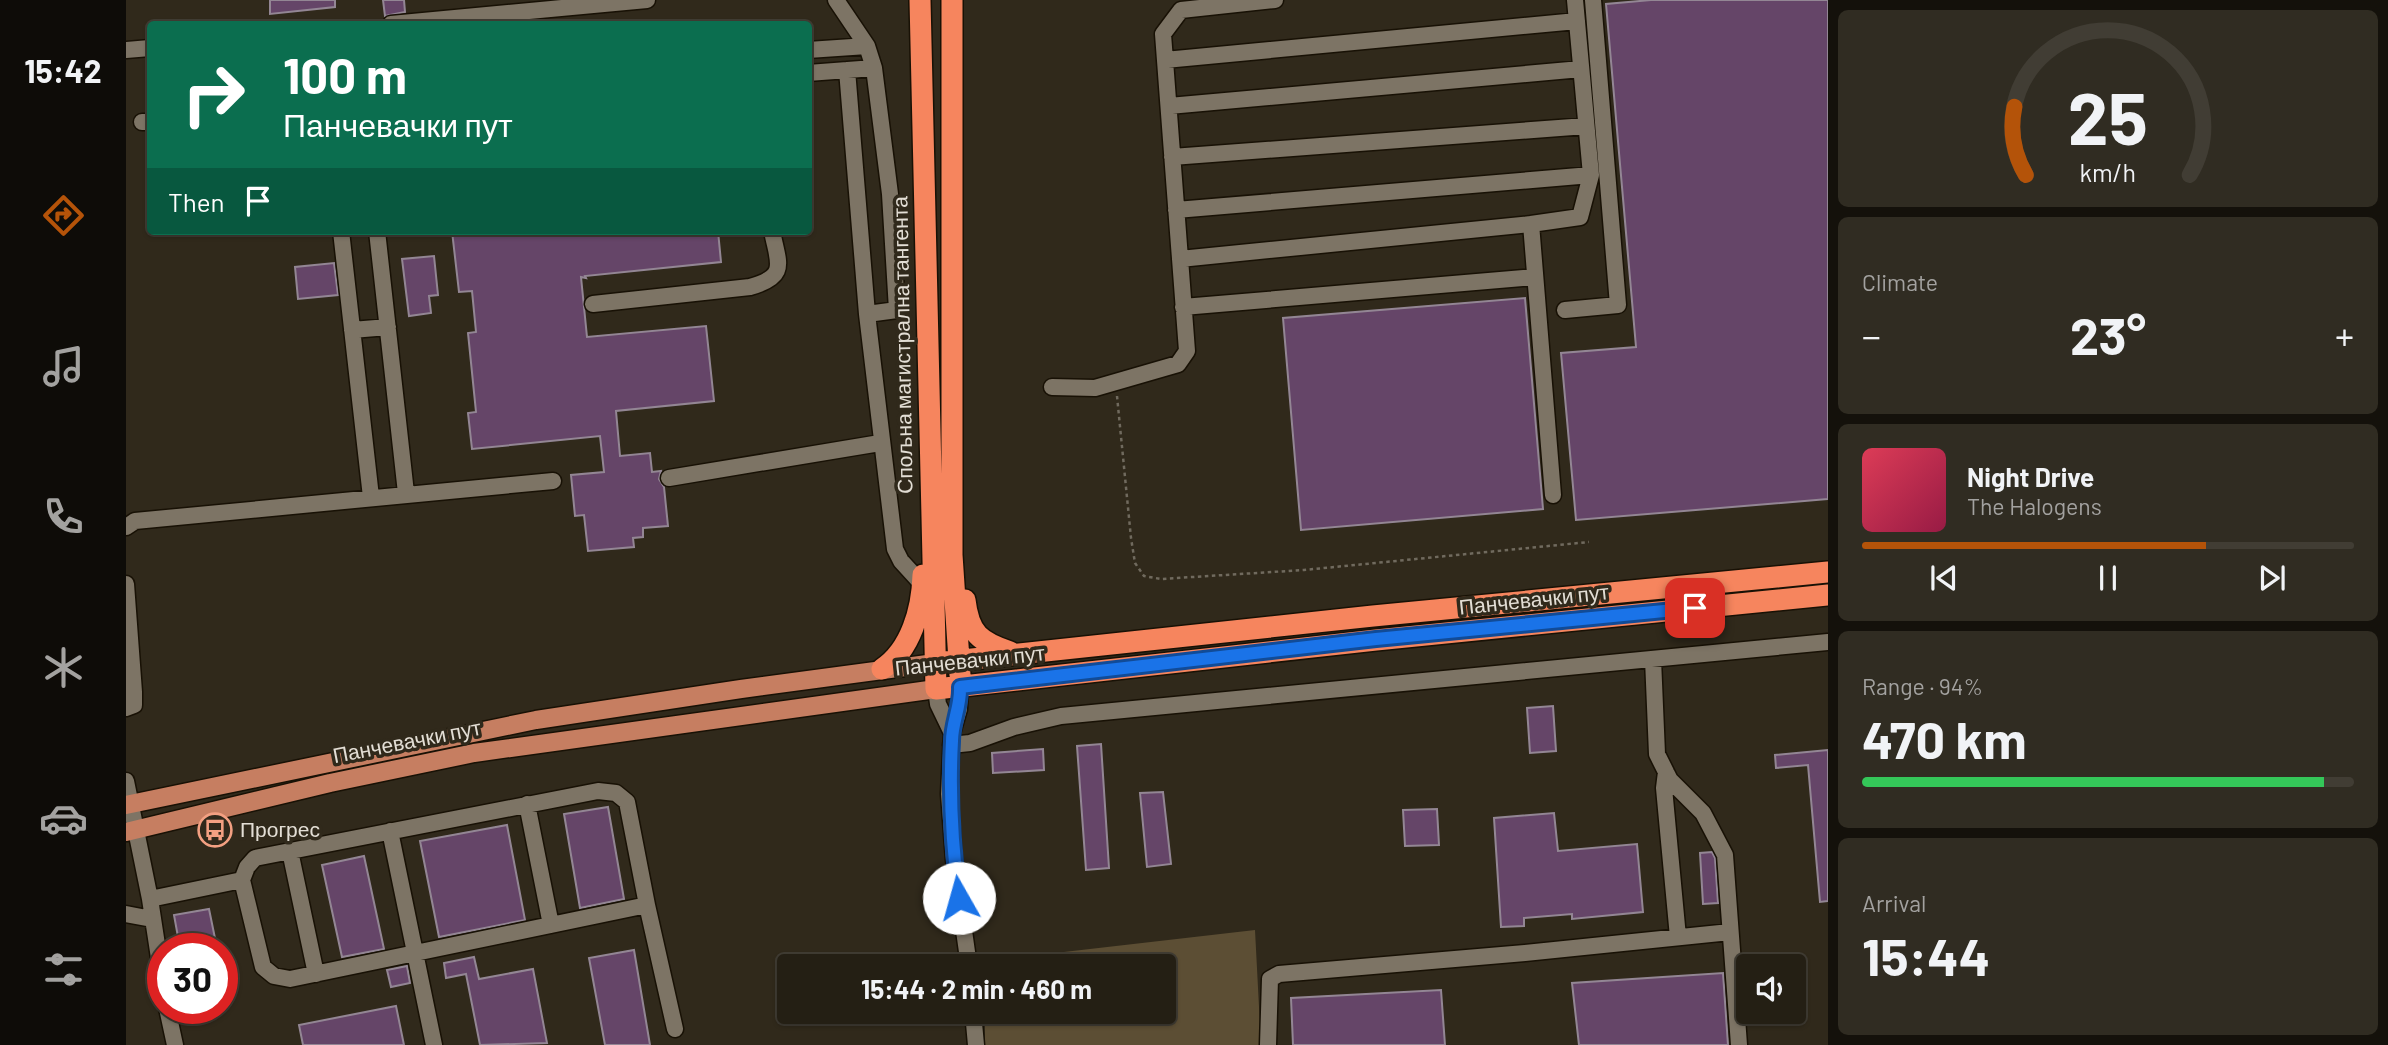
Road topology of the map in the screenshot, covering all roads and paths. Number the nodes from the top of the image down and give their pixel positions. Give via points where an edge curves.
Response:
1 (647, 0) edge
2 (836, 0) edge
3 (920, 0) edge
4 (951, 0) edge
5 (1275, 0) edge
6 (1575, 0) edge
7 (1593, 0) edge
8 (423, 21) edge
9 (1577, 21) junction
10 (867, 46) junction
11 (147, 48) edge
12 (126, 50) edge
13 (812, 50) edge
14 (1165, 60) junction
15 (874, 68) junction
16 (1581, 69) junction
17 (847, 70) junction
18 (812, 73) edge
19 (1169, 106) junction
20 (1586, 126) junction
21 (1172, 157) junction
22 (1591, 175) junction
23 (1176, 210) junction
24 (1531, 224) junction
25 (341, 235) edge
26 (377, 235) edge
27 (773, 235) edge
28 (1180, 259) junction
29 (1535, 277) junction
30 (593, 304) dead end
31 (1183, 307) junction
32 (1565, 310) dead end
33 (867, 314) junction
34 (387, 327) junction
35 (352, 330) junction
36 (1116, 382) junction
37 (1052, 387) dead end
38 (880, 443) junction
39 (669, 478) dead end
40 (553, 481) dead end
41 (406, 494) junction
42 (1553, 495) dead end
43 (371, 497) junction
44 (932, 526) junction
45 (126, 527) edge
46 (1589, 542) dead end
47 (952, 555) junction
48 (1828, 572) edge
49 (126, 584) edge
50 (922, 584) junction
51 (1828, 596) edge
52 (1828, 642) edge
53 (1017, 654) junction
54 (1653, 659) junction
55 (959, 661) junction
56 (935, 663) junction
57 (882, 669) junction
58 (960, 687) junction
59 (936, 689) junction
60 (126, 708) edge
61 (952, 739) junction
62 (1666, 772) junction
63 (126, 781) edge
64 (128, 804) edge
65 (527, 804) junction
66 (131, 831) edge
67 (390, 831) junction
68 (290, 851) junction
69 (242, 880) junction
70 (150, 899) junction
71 (647, 905) junction
72 (126, 914) edge
73 (152, 919) junction
74 (551, 925) junction
75 (1730, 932) junction
76 (154, 933) edge
77 (1678, 937) junction
78 (415, 953) junction
79 (967, 954) edge
80 (316, 974) junction
81 (170, 1024) edge
82 (975, 1024) edge
83 (675, 1029) dead end
84 (174, 1045) edge
85 (434, 1045) edge
86 (976, 1045) edge
87 (1268, 1045) edge
88 (1739, 1045) edge

1 - 8 street
2 - 10 street
3 - 44 highway, Спољна магистрална тангента
4 - 47 highway
5 - 14 street via 1181,9 1163,34
6 - 9 street
7 - 32 street via 1618,305
9 - 14 street
9 - 16 street
10 - 13 street
10 - 15 street
11 - 12 street
14 - 19 street
15 - 17 street
15 - 33 street via 890,194 897,310
16 - 19 street
16 - 20 street
17 - 18 street
17 - 33 street
19 - 21 street
20 - 21 street
20 - 22 street
21 - 23 street
22 - 23 street
22 - 24 street via 1580,217
23 - 28 street
24 - 28 street
24 - 29 street
25 - 35 street
26 - 34 street
27 - 30 street via 778,269 767,282
28 - 31 street
29 - 31 street
29 - 42 street
31 - 36 street via 1187,351 1178,364
33 - 38 street
34 - 35 street
34 - 41 street
35 - 43 street
36 - 37 street via 1095,388
36 - 46 path via 1133,551 1144,576 1161,579 1304,570
38 - 39 street
38 - 50 street via 895,549
40 - 41 street
41 - 43 street
43 - 45 street via 135,521
44 - 50 highway via 925,545
44 - 56 highway, Спољна магистрална тангента
47 - 53 highway via 972,629 987,644
47 - 55 highway
48 - 53 highway, Панчевачки пут
49 - 60 street via 134,692 134,705
50 - 57 highway via 908,640 898,657
51 - 58 highway, Панчевачки пут via 1376,639
52 - 54 street
53 - 55 highway, Панчевачки пут
54 - 61 street via 1061,716 970,743
54 - 62 street via 1657,754
55 - 56 highway, Панчевачки пут
55 - 58 highway
56 - 57 main road, Панчевачки пут
56 - 59 highway, Спољна магистрална тангента
57 - 64 main road, Панчевачки пут via 524,722
58 - 59 highway, Панчевачки пут
58 - 61 street
59 - 61 street
59 - 66 main road, Панчевачки пут via 474,753
61 - 79 street via 949,794
62 - 75 street via 1703,813 1726,855
62 - 77 street
63 - 64 street
64 - 66 street
65 - 67 street
65 - 71 street via 598,791 616,793 627,802
65 - 74 street
66 - 70 street
67 - 68 street
67 - 78 street
68 - 69 street via 255,858
68 - 80 street
69 - 70 street
69 - 80 street via 264,967 274,976 290,979
70 - 73 street
71 - 74 street
71 - 83 street
72 - 73 street
73 - 76 street
74 - 78 street
75 - 77 street
75 - 88 street
77 - 87 street via 1279,974 1270,979
78 - 80 street
78 - 85 street
81 - 84 street
82 - 86 street

